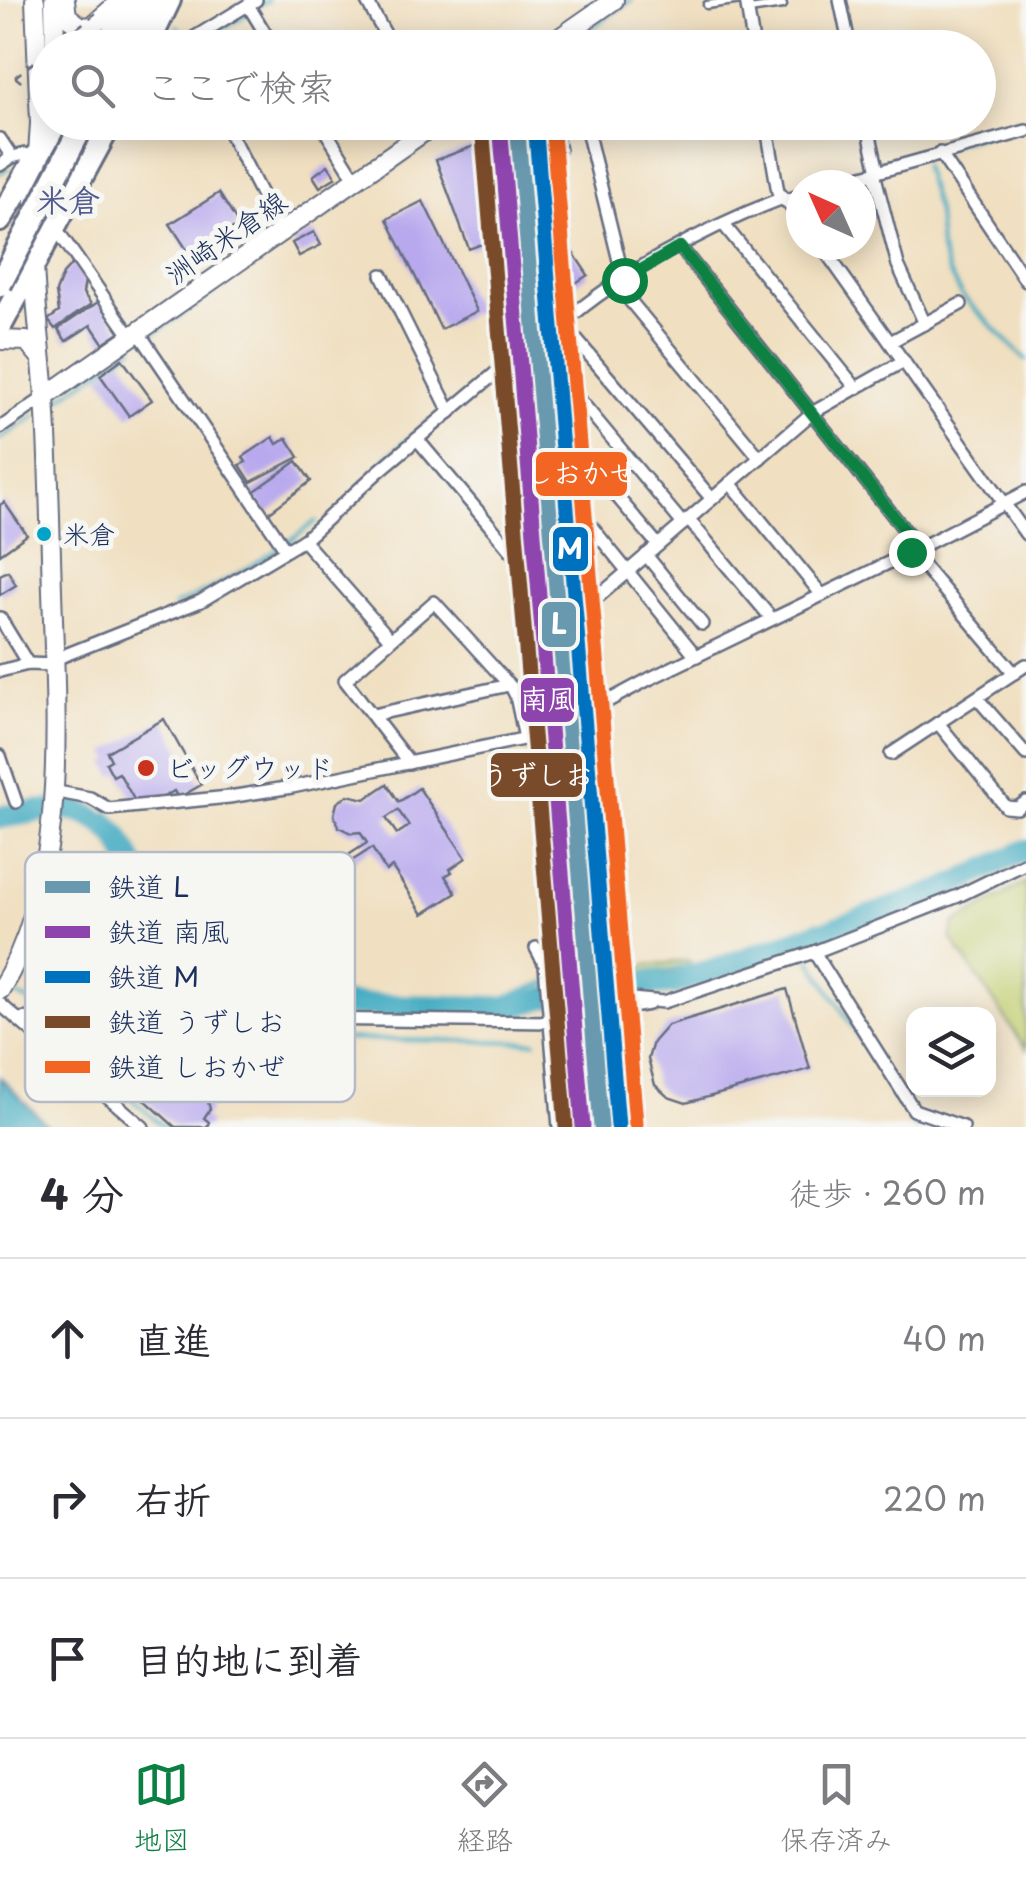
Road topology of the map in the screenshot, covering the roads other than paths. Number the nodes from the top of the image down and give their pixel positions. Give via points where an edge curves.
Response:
1 (36, 0) edge
2 (54, 0) edge
3 (65, 0) edge
4 (366, 0) edge
5 (614, 0) edge
6 (840, 0) edge
7 (117, 3) edge
8 (745, 4) edge
9 (707, 5) dead end
10 (784, 5) dead end
11 (159, 7) edge
12 (252, 7) edge
13 (34, 30) edge
14 (54, 30) edge
15 (104, 30) edge
16 (110, 30) edge
17 (139, 30) edge
18 (210, 30) edge
19 (264, 30) edge
20 (383, 30) edge
21 (578, 30) edge
22 (750, 30) edge
23 (846, 30) edge
24 (30, 87) edge
25 (1026, 131) edge
26 (0, 139) edge
27 (996, 139) edge
28 (41, 140) edge
29 (49, 140) edge
30 (53, 140) edge
31 (75, 140) edge
32 (101, 140) edge
33 (233, 140) edge
34 (331, 140) edge
35 (411, 140) edge
36 (556, 140) edge
37 (589, 140) edge
38 (769, 140) edge
39 (870, 140) edge
40 (991, 140) edge
41 (559, 150) dead end
42 (940, 153) junction
43 (25, 157) junction
44 (0, 165) edge
45 (876, 169) junction
46 (873, 170) edge
47 (356, 180) junction
48 (784, 200) joint
49 (0, 216) edge
50 (724, 225) junction
51 (0, 229) edge
52 (281, 233) junction
53 (41, 246) junction
54 (680, 247) junction
55 (0, 251) edge
56 (832, 260) edge
57 (382, 275) dead end
58 (1026, 281) edge
59 (621, 283) junction
60 (0, 284) edge
61 (960, 304) dead end
62 (563, 324) junction
63 (925, 324) junction
64 (0, 326) edge
65 (135, 335) junction
66 (550, 336) dead end
67 (0, 340) edge
68 (890, 342) junction
69 (41, 358) junction
70 (904, 361) junction
71 (856, 388) junction
72 (45, 397) junction
73 (580, 399) dead end
74 (448, 409) junction
75 (812, 413) junction
76 (528, 415) dead end
77 (0, 428) edge
78 (417, 439) junction
79 (760, 458) junction
80 (586, 461) dead end
81 (730, 484) junction
82 (1026, 492) edge
83 (712, 499) junction
84 (1002, 504) junction
85 (578, 510) dead end
86 (686, 521) junction
87 (1026, 534) edge
88 (303, 540) junction
89 (658, 545) junction
90 (284, 547) junction
91 (915, 550) junction
92 (646, 556) junction
93 (520, 560) dead end
94 (628, 571) junction
95 (822, 595) junction
96 (584, 609) dead end
97 (0, 618) edge
98 (772, 620) junction
99 (702, 624) dead end
100 (390, 639) junction
101 (696, 656) junction
102 (27, 662) junction
103 (55, 662) junction
104 (0, 672) edge
105 (1021, 672) edge
106 (509, 685) junction
107 (977, 698) junction
108 (372, 715) junction
109 (938, 723) junction
110 (525, 738) junction
111 (891, 754) dead end
112 (1026, 754) edge
113 (0, 756) edge
114 (409, 763) junction
115 (16, 802) dead end
116 (1026, 802) edge
117 (50, 805) junction
118 (44, 852) edge
119 (1026, 863) edge
120 (25, 944) edge
121 (536, 948) dead end
122 (809, 954) junction
123 (0, 990) edge
124 (664, 1002) junction
125 (0, 1004) edge
126 (550, 1004) junction
127 (25, 1018) edge
128 (17, 1019) junction
129 (355, 1020) edge
130 (551, 1022) junction
131 (25, 1026) edge
132 (114, 1102) edge
133 (143, 1127) edge
134 (559, 1127) edge
135 (631, 1127) edge
136 (963, 1127) edge

1 - 13 main road
2 - 14 main road
3 - 7 main road via 66,16 92,27
4 - 20 street
5 - 21 main road
6 - 23 street
7 - 15 highway
7 - 16 highway
8 - 9 lane
8 - 10 lane
8 - 22 street
11 - 17 highway
12 - 18 street
12 - 19 street
24 - 43 main road
25 - 27 street
26 - 43 street
28 - 43 highway
29 - 55 highway
30 - 53 main road
31 - 60 highway, bridge
32 - 53 highway
33 - 52 street
34 - 47 street
35 - 47 main road, 洲崎米倉線
36 - 41 street
37 - 59 street
38 - 48 street
39 - 45 street
40 - 42 street
42 - 45 street
42 - 58 street
43 - 44 street
43 - 49 highway
43 - 53 main road
45 - 46 street
45 - 63 street via 898,266
47 - 52 main road, 洲崎米倉線
48 - 50 street
50 - 54 street
50 - 71 street
51 - 53 highway via 18,217
52 - 65 main road, 洲崎米倉線
53 - 64 highway
53 - 65 street
53 - 69 main road
54 - 59 street
54 - 75 street
56 - 68 street
57 - 74 street
59 - 62 street
59 - 79 street
61 - 63 street
62 - 66 street
62 - 83 street
63 - 68 street
65 - 72 main road, 洲崎米倉線
65 - 90 street
67 - 69 main road via 27,342
68 - 70 street
69 - 72 main road
70 - 71 street
70 - 84 street
71 - 75 street
72 - 77 street
72 - 103 main road
73 - 86 street
74 - 76 street via 510,361 522,374
74 - 78 street
75 - 79 street
75 - 91 street
78 - 88 street
78 - 93 street
79 - 81 street
80 - 89 street
81 - 83 street
81 - 95 street
82 - 84 street
83 - 86 street
84 - 87 street
84 - 91 street
85 - 94 street
86 - 89 street
86 - 98 street
88 - 90 street
88 - 100 street
89 - 92 street
90 - 103 street via 188,607
91 - 95 street
91 - 105 street
92 - 94 street
92 - 99 street
94 - 96 street
94 - 101 street
95 - 98 street
97 - 102 street
98 - 101 street
100 - 106 street via 434,602
100 - 108 street via 346,680
101 - 110 street via 547,734
102 - 103 street
102 - 104 street
103 - 117 main road
105 - 107 street
106 - 108 street
106 - 110 street
107 - 109 street
107 - 112 street
108 - 114 street
109 - 111 street
109 - 116 street via 1006,807
110 - 114 street
113 - 115 street
114 - 117 street via 229,797 109,809 90,798
117 - 118 main road
119 - 122 street
120 - 123 main road
121 - 126 street
122 - 124 street
122 - 136 street via 914,1110
124 - 126 street via 599,996
124 - 135 street via 620,1010
125 - 128 street
126 - 130 street
127 - 128 street
128 - 131 street
129 - 130 street
130 - 134 street
132 - 133 street

